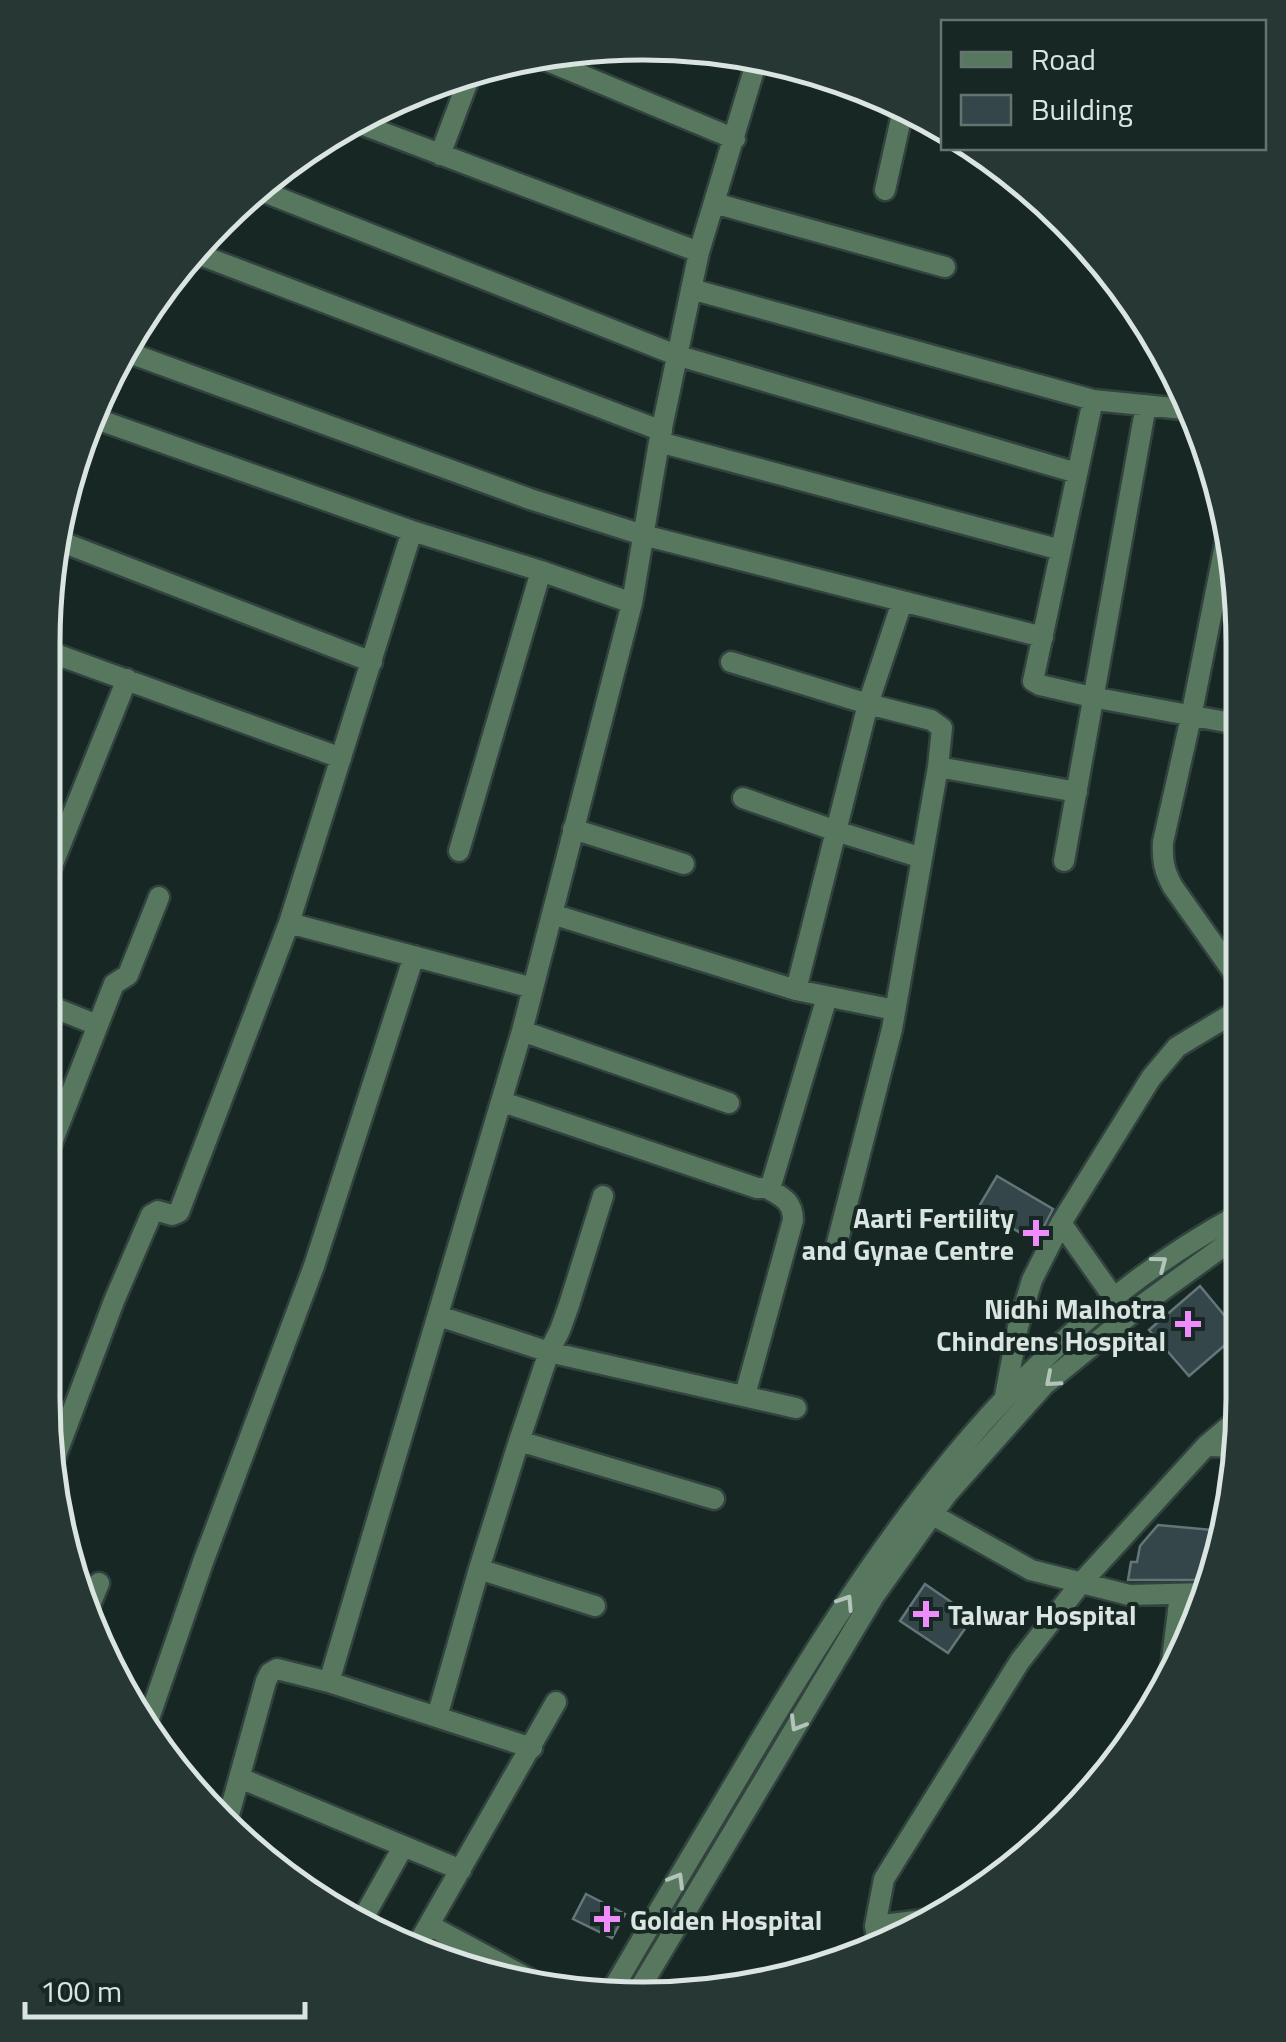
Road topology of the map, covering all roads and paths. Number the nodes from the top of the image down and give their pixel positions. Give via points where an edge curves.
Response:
1 (560, 66) edge
2 (750, 70) edge
3 (465, 88) edge
4 (901, 120) edge
5 (370, 128) edge
6 (734, 139) junction
7 (440, 156) junction
8 (885, 190) dead end
9 (271, 195) edge
10 (714, 202) junction
11 (700, 252) junction
12 (206, 258) edge
13 (944, 267) dead end
14 (691, 288) junction
15 (136, 355) edge
16 (676, 355) junction
17 (1093, 400) junction
18 (1146, 405) junction
19 (1177, 408) edge
20 (103, 421) edge
21 (661, 436) junction
22 (1077, 473) junction
23 (412, 530) junction
24 (643, 535) junction
25 (69, 545) edge
26 (1061, 550) junction
27 (1221, 567) edge
28 (541, 571) junction
29 (902, 602) junction
30 (632, 603) junction
31 (1043, 637) junction
32 (60, 655) edge
33 (372, 662) junction
34 (731, 662) dead end
35 (128, 679) junction
36 (1092, 697) junction
37 (868, 704) junction
38 (1192, 717) junction
39 (1226, 722) edge
40 (341, 758) junction
41 (938, 767) junction
42 (1077, 792) junction
43 (743, 798) dead end
44 (574, 829) junction
45 (836, 831) junction
46 (60, 847) edge
47 (459, 852) dead end
48 (922, 858) junction
49 (1064, 862) dead end
50 (684, 864) dead end
51 (158, 897) dead end
52 (552, 914) junction
53 (288, 923) junction
54 (414, 956) junction
55 (1226, 963) edge
56 (533, 988) junction
57 (796, 990) junction
58 (827, 997) junction
59 (60, 1010) edge
60 (895, 1010) junction
61 (1226, 1017) edge
62 (97, 1025) junction
63 (522, 1031) junction
64 (503, 1102) junction
65 (729, 1102) dead end
66 (60, 1121) edge
67 (767, 1188) junction
68 (603, 1196) dead end
69 (1226, 1222) edge
70 (1061, 1223) junction
71 (1226, 1245) edge
72 (835, 1252) dead end
73 (1114, 1298) junction
74 (439, 1316) junction
75 (548, 1352) junction
76 (745, 1395) junction
77 (1005, 1396) junction
78 (796, 1408) dead end
79 (1225, 1430) edge
80 (61, 1438) edge
81 (519, 1441) junction
82 (1206, 1446) junction
83 (1224, 1447) edge
84 (714, 1500) dead end
85 (933, 1514) junction
86 (478, 1569) junction
87 (99, 1582) dead end
88 (1081, 1582) junction
89 (1180, 1594) junction
90 (1192, 1594) edge
91 (94, 1595) edge
92 (595, 1606) dead end
93 (1175, 1638) edge
94 (329, 1682) junction
95 (556, 1702) dead end
96 (151, 1712) edge
97 (437, 1716) junction
98 (532, 1748) junction
99 (240, 1778) junction
100 (231, 1811) edge
101 (403, 1847) junction
102 (461, 1870) junction
103 (366, 1912) edge
104 (429, 1925) junction
105 (876, 1933) edge
106 (421, 1938) edge
107 (502, 1965) edge
108 (618, 1981) edge
109 (644, 1982) edge

1 - 6 street
2 - 6 street
3 - 7 street
4 - 8 street
5 - 7 street
6 - 10 street
7 - 11 street
9 - 16 street
10 - 11 street
10 - 13 street
11 - 14 street
12 - 21 street
14 - 16 street
14 - 17 street
15 - 24 street
16 - 21 street
16 - 22 street
17 - 18 street
17 - 22 street
18 - 19 street
18 - 36 street
20 - 23 street
21 - 24 street
21 - 26 street
22 - 26 street
23 - 28 street
23 - 33 street
24 - 29 street
24 - 30 street
25 - 33 street
26 - 31 street
27 - 38 street
28 - 30 street
28 - 47 street
29 - 31 street
29 - 37 street
30 - 44 street
31 - 36 street via 1033,681
32 - 35 street
33 - 40 street
34 - 37 street
35 - 40 street
35 - 46 street
36 - 38 street
36 - 42 street
37 - 41 street via 938,724
37 - 45 street
38 - 39 street
38 - 55 street via 1162,860
40 - 53 street
41 - 42 street
41 - 48 street
42 - 49 street
43 - 45 street
44 - 50 street
44 - 52 street
45 - 48 street
45 - 57 street
48 - 60 street
51 - 62 street via 128,975 114,984
52 - 56 street
52 - 57 street
53 - 54 street
53 - 80 street via 178,1212 151,1216
54 - 56 street
54 - 96 street via 314,1266
56 - 63 street
57 - 58 street
58 - 60 street
58 - 67 street
59 - 62 street
60 - 72 street
61 - 70 street via 1177,1047 1151,1078
62 - 66 street
63 - 64 street
63 - 65 street
64 - 67 street
64 - 74 street
67 - 76 street via 789,1202 793,1220
68 - 75 street
73 -> 69 street
70 - 73 street
70 - 77 street via 1032,1280
71 -> 85 street via 1044,1385
73 - 77 street
74 - 75 street
74 - 94 street
75 - 76 street
75 - 81 street
76 - 78 street
108 -> 77 street via 854,1590
79 - 82 street
81 - 84 street
81 - 86 street
82 - 83 street
82 - 88 street
85 - 88 street via 1031,1570
85 -> 109 street via 874,1596
86 - 92 street
86 - 97 street
87 - 91 street
88 - 89 street via 1130,1595
88 - 105 street via 1020,1661 884,1878
89 - 90 street
89 - 93 street
94 - 97 street
94 - 99 street via 287,1670 270,1673
95 - 98 street
97 - 98 street
98 - 102 street
99 - 100 street
99 - 101 street
101 - 102 street
101 - 103 street
102 - 104 street
104 - 106 street
104 - 107 street

